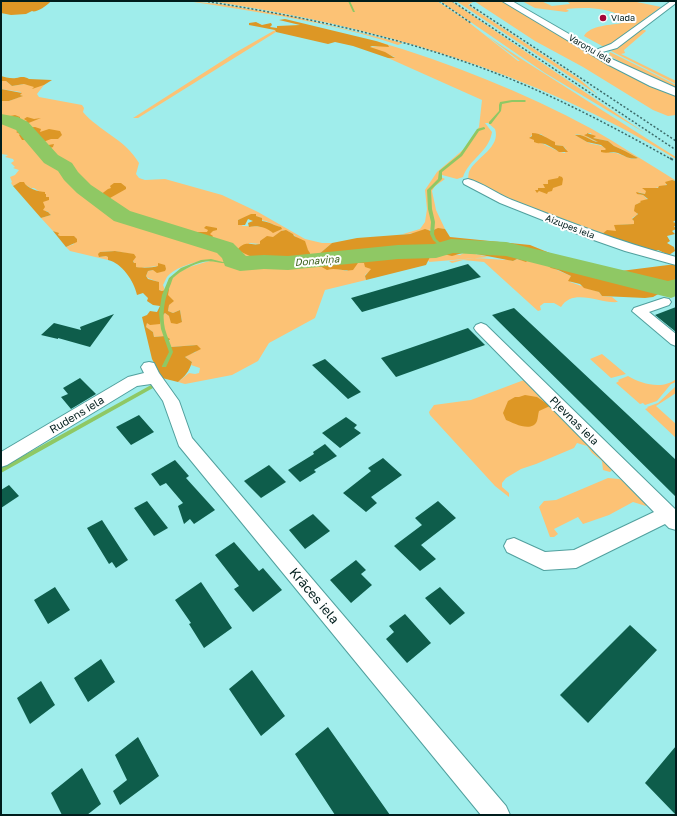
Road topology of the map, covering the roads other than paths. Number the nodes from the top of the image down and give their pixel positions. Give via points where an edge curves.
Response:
1 (506, 1) edge
2 (675, 1) edge
3 (596, 52) junction
4 (676, 92) edge
5 (468, 182) dead end
6 (676, 261) edge
7 (664, 302) dead end
8 (481, 328) dead end
9 (676, 341) edge
10 (152, 373) joint
11 (1, 460) edge
12 (672, 518) edge
13 (514, 546) dead end
14 (497, 815) edge

1 - 3 highway, Varoņu iela
2 - 3 street via 614,46
3 - 4 highway, Varoņu iela via 635,74
5 - 6 street, Aizupes iela via 504,201 592,236
7 - 9 street via 639,311
8 - 12 street, Pļevnas iela
10 - 11 street, Rudens iela via 148,378 132,381
10 - 14 street, Krāces iela via 172,403 185,441
12 - 13 street, Pļevnas iela via 576,559 544,562

